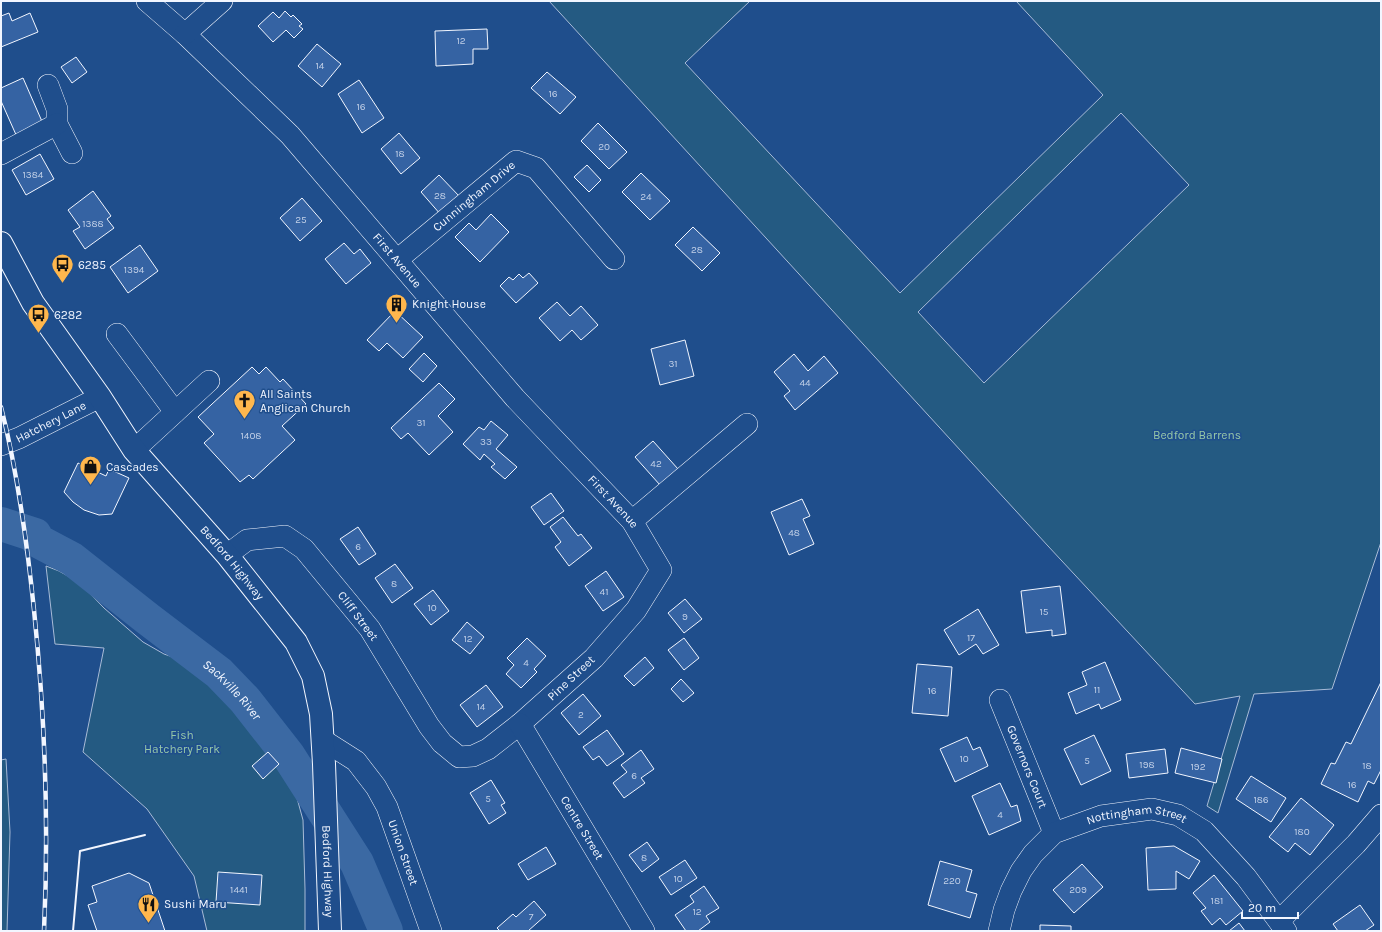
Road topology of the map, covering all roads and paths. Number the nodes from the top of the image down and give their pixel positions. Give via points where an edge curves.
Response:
1 (147, 1) edge
2 (222, 1) edge
3 (185, 34) junction
4 (48, 85) dead end
5 (57, 124) junction
6 (72, 153) dead end
7 (1, 154) edge
8 (1, 243) edge
9 (614, 259) dead end
10 (397, 260) junction
11 (117, 334) dead end
12 (209, 381) dead end
13 (100, 397) junction
14 (175, 412) junction
15 (747, 424) dead end
16 (1, 444) edge
17 (134, 450) junction
18 (632, 521) junction
19 (227, 555) junction
20 (661, 570) joint
21 (1000, 700) dead end
22 (520, 724) junction
23 (323, 740) junction
24 (459, 756) joint
25 (324, 764) junction
26 (368, 778) junction
27 (1381, 815) edge
28 (1054, 833) junction
29 (1282, 926) edge
30 (330, 931) edge
31 (431, 931) edge
32 (644, 931) edge
33 (999, 931) edge

1 - 3 street, First Avenue
2 - 3 street
3 - 10 street, First Avenue via 290,135
4 - 5 street via 57,109
5 - 6 street
5 - 7 street
8 - 13 main road, Bedford Highway via 33,303
9 - 10 street, Cunningham Drive via 536,168 516,160
10 - 18 street, First Avenue via 515,398
11 - 14 street
12 - 14 street
13 - 16 street, Hatchery Lane via 19,438
13 - 17 main road, Bedford Highway
14 - 17 street
15 - 18 street
17 - 19 main road, Bedford Highway
18 - 20 street, First Avenue
19 - 23 main road, Bedford Highway via 296,642 313,676 321,714
19 - 24 street, Cliff Street via 247,540 285,536 304,549 370,629 429,726 442,743
20 - 22 street, Pine Street via 636,610 594,658
21 - 28 street, Governors Court
22 - 24 street, Pine Street via 488,749 473,756
22 - 32 street, Centre Street
23 - 25 main road, Bedford Highway
23 - 26 street, Union Street via 356,761
25 - 26 street, Union Street via 345,768
25 - 30 main road, Bedford Highway
26 - 31 street, Union Street via 387,807
27 - 29 street
28 - 29 street, Nottingham Street via 1101,816 1152,809 1178,815 1204,830 1246,877
28 - 33 street, Nottingham Street via 1033,854 1021,871 1004,910

